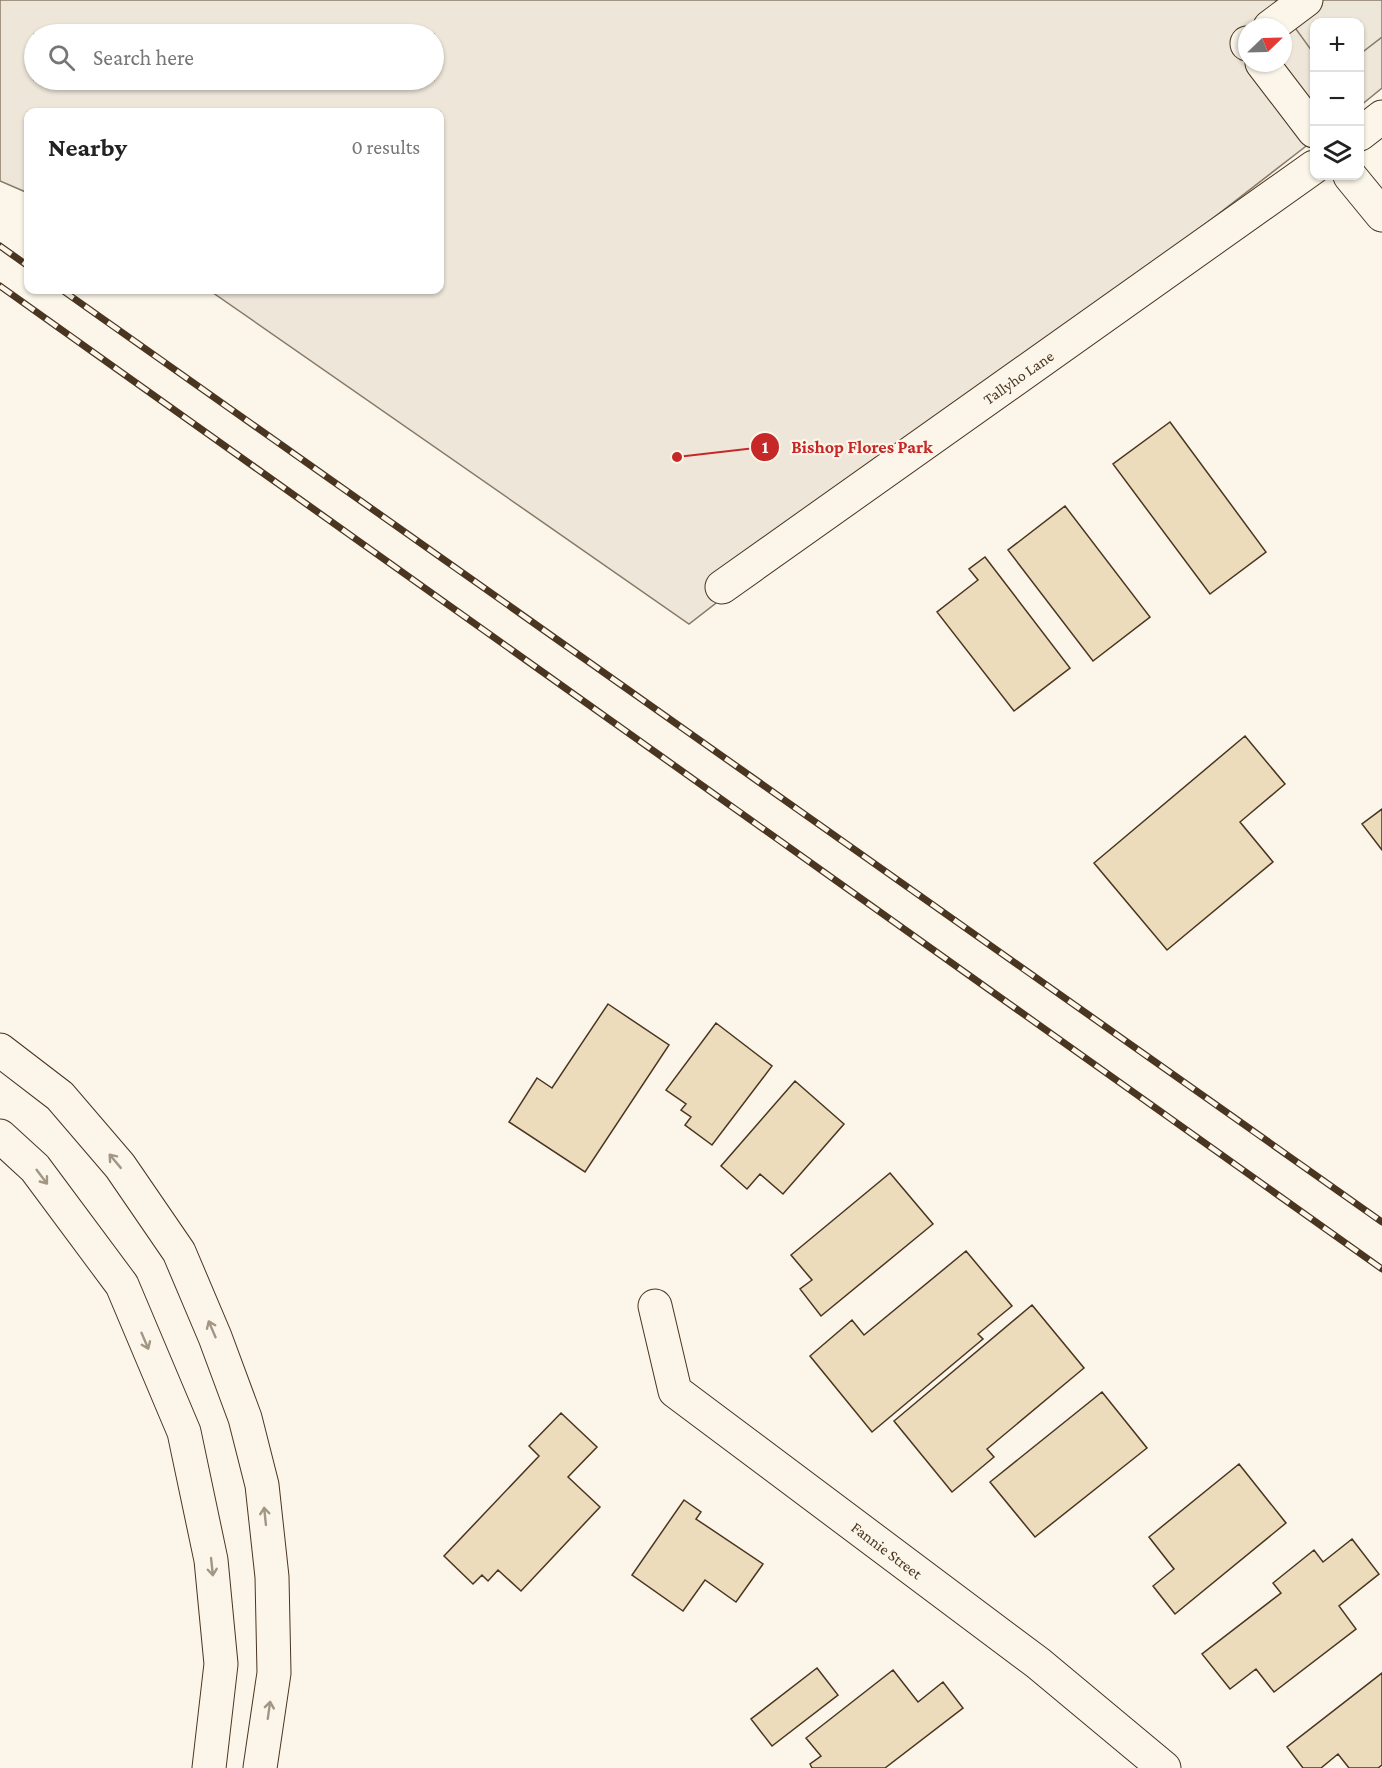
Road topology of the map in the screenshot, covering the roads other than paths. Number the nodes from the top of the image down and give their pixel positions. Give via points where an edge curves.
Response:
1 (1306, 0) edge
2 (1281, 18) edge
3 (1269, 72) edge
4 (1382, 117) edge
5 (1310, 126) edge
6 (1364, 130) edge
7 (1310, 169) edge
8 (1353, 180) edge
9 (1382, 215) edge
10 (722, 587) dead end
11 (0, 1050) edge
12 (0, 1136) edge
13 (655, 1306) dead end
14 (209, 1768) edge
15 (260, 1768) edge
16 (1164, 1768) edge

1 - 2 main road
3 - 5 main road
4 - 6 main road
7 - 10 main road, Tallyho Lane
8 - 9 main road
15 -> 11 main road via 274,1673 272,1577 262,1485 245,1418 179,1252 120,1166 60,1096
12 -> 14 main road via 35,1168 122,1285 184,1432 211,1560 221,1664
13 - 16 main road, Fannie Street via 675,1391 1038,1663

